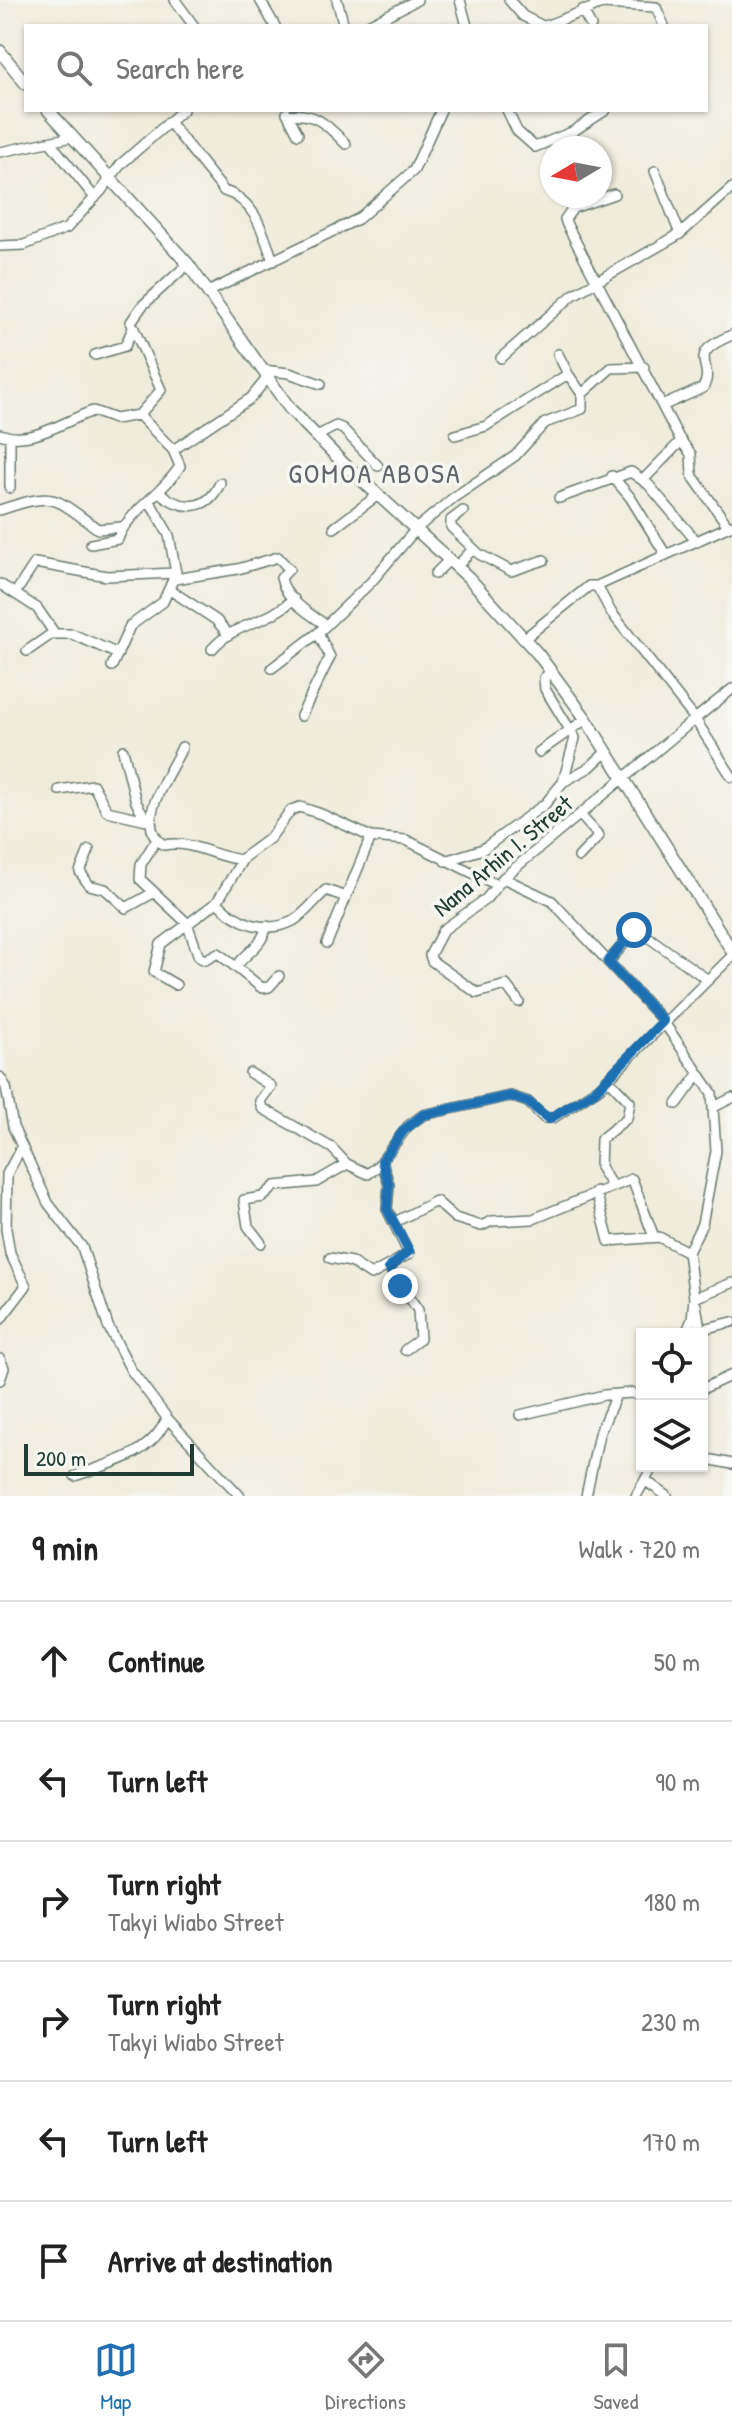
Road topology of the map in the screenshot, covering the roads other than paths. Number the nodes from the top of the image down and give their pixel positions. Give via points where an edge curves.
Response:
1 (175, 0) edge
2 (260, 0) edge
3 (337, 0) edge
4 (417, 0) edge
5 (460, 0) edge
6 (509, 0) edge
7 (582, 10) junction
8 (193, 24) edge
9 (274, 24) edge
10 (343, 24) edge
11 (370, 24) edge
12 (466, 24) edge
13 (540, 24) edge
14 (549, 24) edge
15 (590, 24) edge
16 (663, 24) edge
17 (0, 51) edge
18 (24, 81) edge
19 (50, 112) edge
20 (181, 112) edge
21 (287, 112) edge
22 (440, 112) edge
23 (508, 112) edge
24 (603, 112) edge
25 (169, 122) junction
26 (298, 134) dead end
27 (72, 137) junction
28 (50, 142) junction
29 (346, 144) dead end
30 (0, 152) edge
31 (655, 171) dead end
32 (110, 178) junction
33 (732, 188) edge
34 (614, 194) dead end
35 (95, 198) junction
36 (680, 234) junction
37 (0, 246) edge
38 (273, 261) junction
39 (188, 264) junction
40 (598, 281) junction
41 (208, 292) junction
42 (133, 328) junction
43 (732, 335) edge
44 (558, 354) dead end
45 (95, 355) dead end
46 (501, 358) dead end
47 (644, 367) junction
48 (266, 374) junction
49 (568, 374) junction
50 (321, 384) dead end
51 (582, 394) junction
52 (664, 405) junction
53 (139, 415) junction
54 (455, 435) dead end
55 (5, 436) edge
56 (317, 436) junction
57 (681, 441) junction
58 (173, 450) junction
59 (378, 466) dead end
60 (612, 476) junction
61 (644, 479) junction
62 (220, 483) dead end
63 (10, 488) dead end
64 (159, 492) junction
65 (378, 495) junction
66 (559, 498) dead end
67 (150, 502) junction
68 (0, 510) edge
69 (463, 511) dead end
70 (730, 526) edge
71 (121, 527) junction
72 (334, 528) dead end
73 (416, 529) junction
74 (697, 542) junction
75 (91, 544) dead end
76 (473, 549) junction
77 (666, 555) junction
78 (544, 560) dead end
79 (453, 563) junction
80 (435, 574) dead end
81 (176, 576) junction
82 (0, 584) edge
83 (597, 586) junction
84 (170, 590) junction
85 (16, 592) junction
86 (294, 599) junction
87 (322, 629) junction
88 (53, 633) junction
89 (227, 633) junction
90 (525, 638) junction
91 (212, 649) dead end
92 (27, 651) dead end
93 (118, 654) junction
94 (112, 666) dead end
95 (272, 668) dead end
96 (552, 671) junction
97 (732, 689) edge
98 (301, 716) dead end
99 (586, 719) junction
100 (695, 719) junction
101 (572, 729) junction
102 (182, 747) dead end
103 (123, 750) dead end
104 (539, 752) dead end
105 (605, 753) junction
106 (732, 777) edge
107 (623, 781) junction
108 (563, 782) junction
109 (59, 790) dead end
110 (581, 816) junction
111 (149, 821) junction
112 (371, 837) junction
113 (157, 839) junction
114 (89, 850) dead end
115 (579, 857) dead end
116 (242, 860) junction
117 (445, 861) junction
118 (500, 882) junction
119 (153, 893) junction
120 (346, 897) junction
121 (217, 902) junction
122 (187, 923) junction
123 (267, 926) junction
124 (327, 943) dead end
125 (732, 954) edge
126 (608, 962) junction
127 (236, 967) junction
128 (279, 976) dead end
129 (708, 980) junction
130 (176, 985) dead end
131 (519, 1002) dead end
132 (663, 1021) junction
133 (250, 1073) dead end
134 (699, 1074) junction
135 (0, 1077) edge
136 (608, 1079) junction
137 (732, 1098) edge
138 (677, 1104) dead end
139 (714, 1107) junction
140 (22, 1146) junction
141 (382, 1161) junction
142 (347, 1164) junction
143 (612, 1186) junction
144 (596, 1191) junction
145 (395, 1222) junction
146 (654, 1237) junction
147 (261, 1243) dead end
148 (688, 1252) junction
149 (330, 1258) dead end
150 (389, 1268) junction
151 (732, 1283) edge
152 (694, 1298) junction
153 (0, 1320) edge
154 (732, 1322) edge
155 (688, 1328) edge
156 (701, 1328) edge
157 (708, 1330) edge
158 (405, 1350) dead end
159 (0, 1359) edge
160 (732, 1375) edge
161 (0, 1380) edge
162 (708, 1386) edge
163 (616, 1395) junction
164 (636, 1395) edge
165 (520, 1415) dead end
166 (167, 1418) junction
167 (708, 1459) edge
168 (732, 1464) edge
169 (650, 1472) edge
170 (75, 1476) dead end
171 (646, 1481) junction
172 (240, 1496) edge
173 (586, 1496) edge
174 (636, 1496) edge
175 (667, 1496) edge

1 - 8 street
2 - 9 street
3 - 10 street
4 - 11 street
5 - 12 street
6 - 13 street via 523,16
7 - 14 street
7 - 15 street
7 - 16 street via 610,3 649,5 660,12
17 - 18 main road
19 - 27 main road
20 - 25 street
21 - 26 street
21 - 29 street via 320,119
22 - 38 street via 414,170 358,219
23 - 24 street via 517,131 535,147
25 - 32 street
25 - 38 street via 224,191 246,202
27 - 28 street
27 - 32 main road
28 - 30 street
28 - 35 street
31 - 36 street
32 - 35 street
32 - 39 main road
33 - 36 street
34 - 40 street via 573,208 565,219
35 - 37 street via 58,232 24,245
36 - 40 street
38 - 41 street
39 - 41 main road
39 - 42 street via 142,306 131,322
40 - 46 street via 573,295
40 - 47 street
41 - 48 main road
42 - 45 street via 125,346
42 - 53 street via 161,390
43 - 52 street via 704,352 703,388
44 - 49 street
47 - 51 street via 611,368
47 - 52 street
48 - 50 street via 289,373
48 - 56 main road
48 - 58 street via 251,398
49 - 51 street
49 - 54 street via 486,426
51 - 73 street via 583,406 545,423 515,456
52 - 57 street
53 - 55 street via 115,419 93,411 58,427
53 - 58 street
55 - 63 street
56 - 59 street via 336,426 343,429
56 - 65 main road
57 - 61 street
57 - 70 street via 691,454 692,475
58 - 64 street via 180,466
60 - 61 street via 627,471
60 - 66 street
60 - 77 street
61 - 74 street
62 - 64 street via 207,501 185,507
64 - 67 street
65 - 72 street
65 - 73 main road
67 - 71 street
67 - 81 street via 169,535
68 - 71 street via 52,498 98,529
69 - 76 street via 450,525
70 - 74 street
71 - 75 street via 118,539
73 - 79 main road
73 - 87 street
74 - 77 street
76 - 78 street via 509,571
76 - 79 street
77 - 83 street
79 - 80 street
79 - 90 main road
81 - 84 street
81 - 85 street via 107,576 36,563
81 - 86 street via 238,569 278,557 289,569 281,583
82 - 85 street
83 - 90 street via 586,589
83 - 100 street via 611,612
84 - 89 street
84 - 93 street via 160,606 130,626
85 - 88 street via 37,608
86 - 87 street
86 - 89 street via 273,617
87 - 95 street
87 - 98 street via 330,657
88 - 92 street
88 - 93 street via 72,634
89 - 91 street
90 - 96 main road
93 - 94 street
96 - 99 main road
96 - 101 street via 544,678 545,689
97 - 100 street, Nana Arhin I. Street
99 - 101 street
99 - 105 main road
100 - 106 street
100 - 107 street, Nana Arhin I. Street
101 - 104 street
101 - 108 street via 575,742
102 - 111 street via 173,771 162,781
103 - 111 street via 136,802
105 - 107 main road
105 - 108 street
107 - 110 street, Nana Arhin I. Street
107 - 125 main road
108 - 117 street via 537,810 483,849
109 - 111 street via 93,785 110,813
110 - 115 street via 599,836
110 - 118 street, Nana Arhin I. Street
111 - 113 street
112 - 116 street via 295,808
112 - 117 street via 401,838
112 - 120 street
113 - 116 street via 164,845 192,844 219,858
113 - 119 street via 139,868 143,885
114 - 119 street via 80,872 89,885 105,889 126,908
116 - 121 street
117 - 118 street
118 - 126 street via 548,898
118 - 131 street, Nana Arhin I. Street via 443,930 430,957 477,993 503,984
119 - 122 street
120 - 123 street via 326,890 296,919
120 - 124 street
121 - 122 street
121 - 123 street via 239,921
122 - 127 street via 201,960 218,953
122 - 130 street via 161,944 154,962 156,975
123 - 127 street via 260,946
125 - 129 street
126 - 129 street via 637,929
126 - 132 street
127 - 128 street via 262,988
129 - 132 street
132 - 134 street
132 - 136 street
133 - 142 street via 271,1086 260,1101 262,1108 332,1148
134 - 138 street
134 - 139 street
135 - 140 street
136 - 141 street via 549,1119 525,1101 507,1096 423,1115
136 - 143 street via 630,1102 627,1118 601,1139 600,1167
137 - 139 street
139 - 148 street via 714,1175 702,1224
140 - 153 street via 7,1169 6,1232 26,1286
140 - 166 street via 48,1203 82,1247 108,1326 131,1370
141 - 142 street via 366,1174
141 - 145 street via 389,1185 387,1209
142 - 147 street via 316,1182 275,1186 263,1197 244,1200 248,1226
143 - 144 street
143 - 146 street via 635,1182
144 - 145 street via 533,1219 479,1226 451,1216 436,1201
144 - 146 street via 609,1241
145 - 150 street via 409,1254
146 - 148 street
148 - 152 street
149 - 150 street via 351,1262 371,1275
150 - 158 street via 419,1314 420,1339
151 - 152 street
152 - 155 street
152 - 156 street
154 - 157 street
159 - 161 street
160 - 162 street
163 - 164 street
163 - 165 street
163 - 173 street via 599,1434
166 - 170 street via 158,1434 127,1459
166 - 172 street
167 - 168 street
169 - 171 street
171 - 174 street
171 - 175 street

